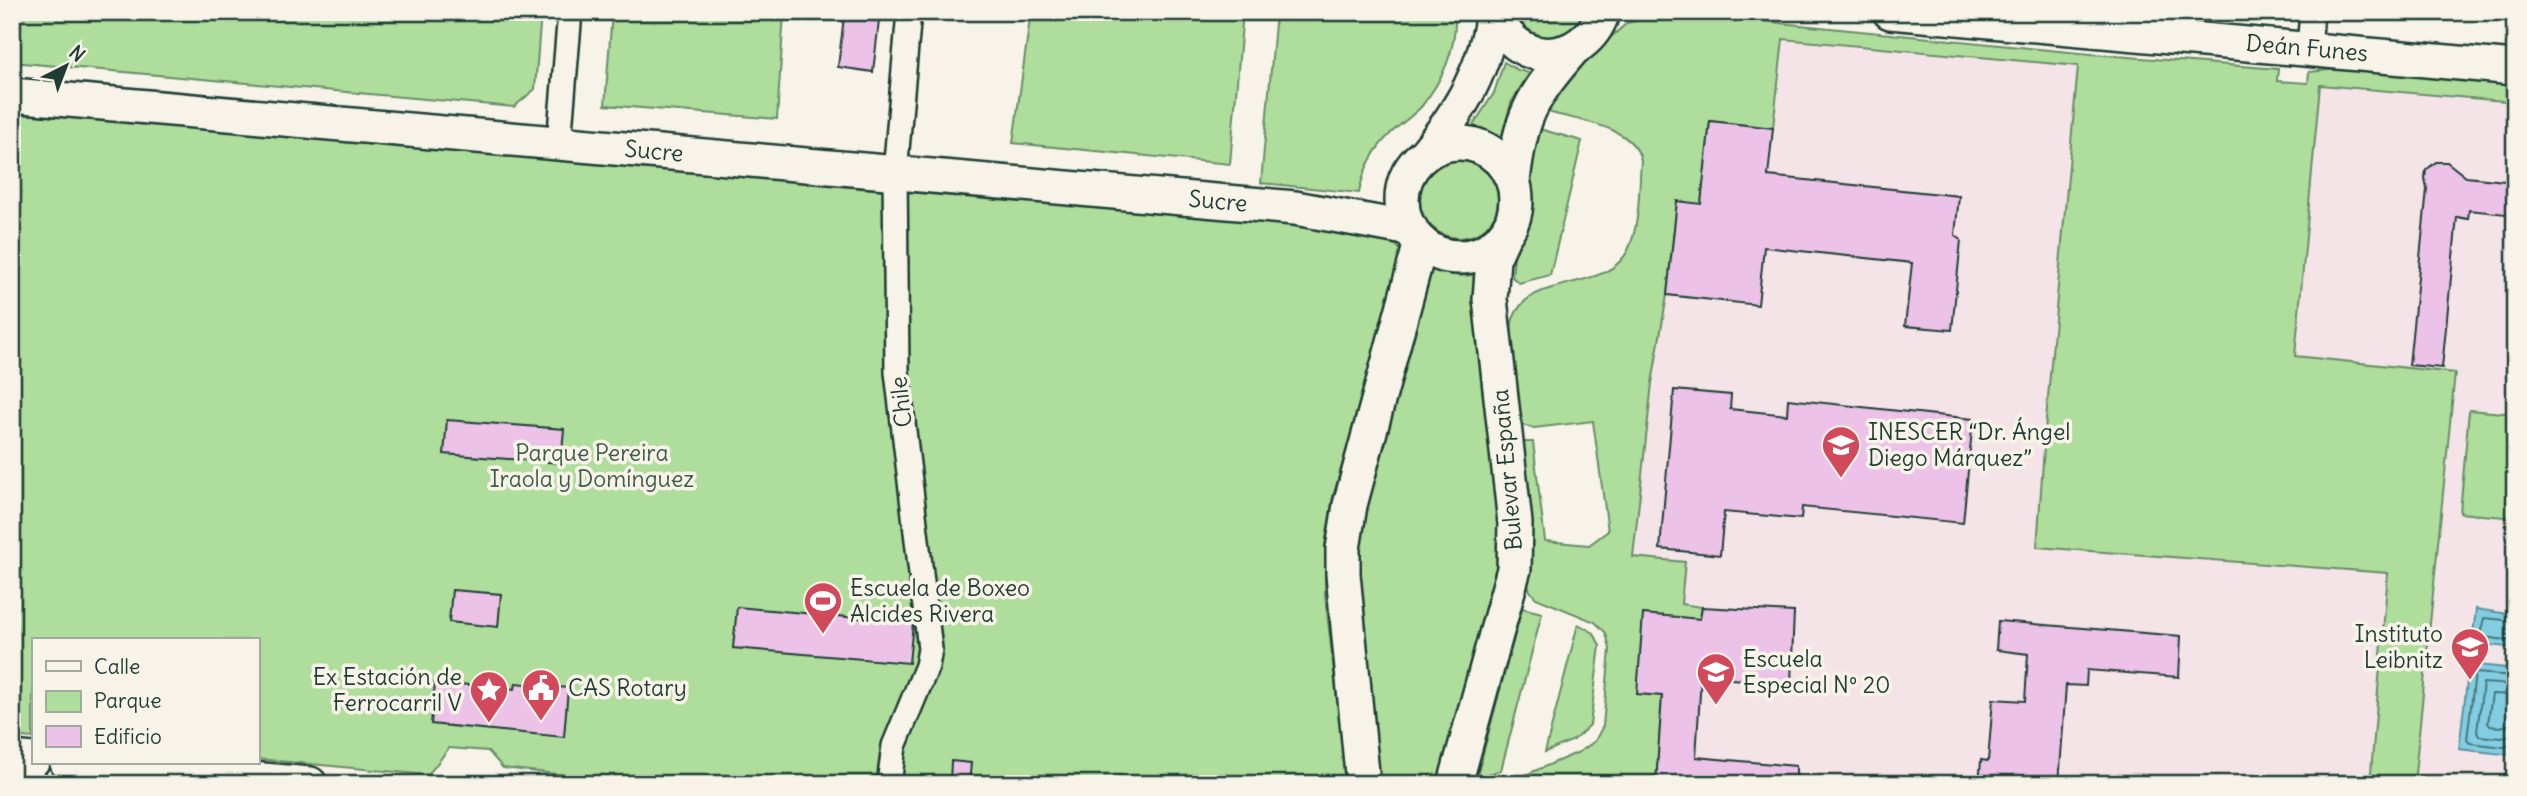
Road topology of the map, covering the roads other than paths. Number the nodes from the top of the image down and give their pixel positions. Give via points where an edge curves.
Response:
1 (570, 12) edge
2 (909, 12) edge
3 (1494, 12) edge
4 (1622, 12) edge
5 (1890, 12) edge
6 (2312, 12) edge
7 (1971, 16) edge
8 (1590, 31) edge
9 (2309, 48) junction
10 (2515, 68) edge
11 (12, 95) edge
12 (559, 143) junction
13 (1426, 153) junction
14 (895, 173) junction
15 (1513, 182) junction
16 (1405, 183) junction
17 (1295, 208) junction
18 (1416, 236) junction
19 (1504, 236) junction
20 (12, 758) edge
21 (32, 760) edge
22 (79, 764) edge
23 (310, 784) edge
24 (889, 784) edge
25 (1363, 784) edge
26 (1455, 784) edge

1 - 12 street
2 - 14 street, Chile
3 - 8 main road via 1507,36 1530,51 1556,54
3 - 13 main road via 1476,77 1448,126
4 - 8 main road
5 - 7 main road, Deán Funes
6 - 9 street
7 - 9 main road, Deán Funes
8 - 15 main road via 1543,85 1525,115
9 - 10 main road, Deán Funes
11 - 12 main road, Sucre
12 - 14 main road, Sucre
13 - 15 main road via 1442,145 1477,146 1506,167
13 - 16 main road
14 - 17 main road, Sucre
14 - 24 street, Chile via 897,372 930,649 894,746
15 - 19 main road via 1513,219
16 - 17 main road, Sucre via 1371,204
16 - 18 main road via 1404,214
17 - 18 main road, Sucre
18 - 19 main road via 1441,253 1464,257 1493,246
18 - 25 main road via 1343,549
19 - 26 main road, Bulevar España via 1493,259 1490,290 1515,523 1514,569
20 - 21 main road
22 - 23 main road

